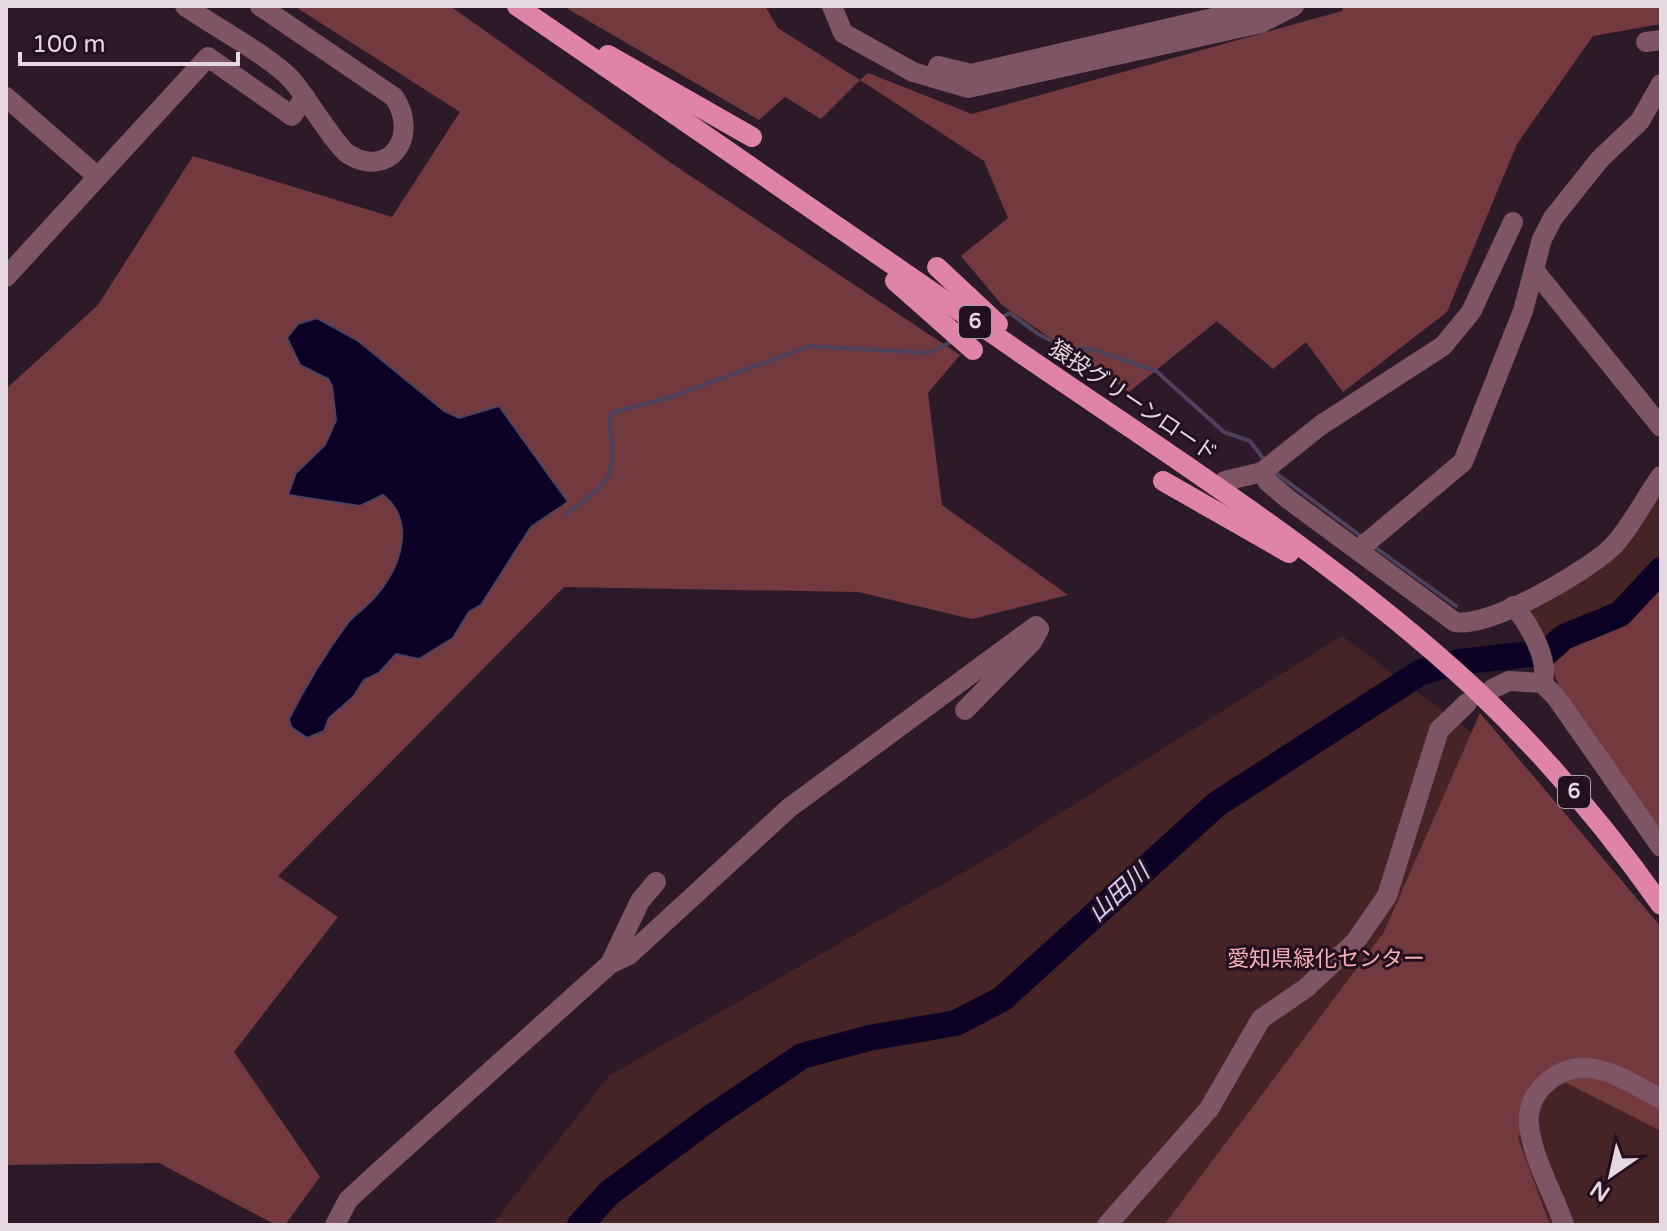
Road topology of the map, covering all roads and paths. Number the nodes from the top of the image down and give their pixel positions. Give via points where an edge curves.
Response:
1 (185, 6) edge
2 (260, 6) edge
3 (832, 6) edge
4 (846, 6) edge
5 (1265, 6) edge
6 (1294, 6) edge
7 (519, 7) edge
8 (1661, 84) edge
9 (6, 97) edge
10 (305, 97) junction
11 (664, 106) junction
12 (752, 137) dead end
13 (98, 177) junction
14 (1513, 222) dead end
15 (937, 267) dead end
16 (1534, 270) junction
17 (6, 277) edge
18 (973, 350) dead end
19 (1661, 427) edge
20 (1182, 463) junction
21 (1262, 472) junction
22 (1661, 476) edge
23 (1163, 481) dead end
24 (1225, 481) dead end
25 (1358, 550) junction
26 (1375, 604) junction
27 (1513, 606) junction
28 (1543, 674) junction
29 (1478, 694) junction
30 (965, 710) dead end
31 (1661, 847) edge
32 (656, 882) dead end
33 (1661, 905) edge
34 (610, 964) junction
35 (1661, 1099) edge
36 (335, 1225) edge
37 (1107, 1225) edge
38 (1564, 1225) edge

1 - 10 street via 289,78
2 - 10 street via 394,97 406,128 401,146 386,158 366,161 346,153
3 - 6 street via 843,33 913,72 968,88 1261,23
4 - 5 street via 853,25 879,42 926,63 971,74
7 - 11 main road, 猿投グリーンロード / 6
7 - 12 main road
8 - 16 street via 1640,121 1566,198 1542,239
9 - 13 street
10 - 13 street via 292,116 208,57
11 - 18 main road via 691,132 876,266
11 - 20 main road, 猿投グリーンロード / 6
13 - 17 street
14 - 21 street via 1471,312 1443,346 1321,425
15 - 20 main road via 1007,332
16 - 19 street
16 - 25 street via 1463,462
20 - 26 main road, 猿投グリーンロード / 6
21 - 24 street
21 - 25 street via 1288,499
22 - 27 street via 1612,547
23 - 26 main road
25 - 27 street via 1455,622 1479,622
26 - 29 main road, 猿投グリーンロード / 6
27 - 28 street via 1530,630
28 - 29 street
28 - 31 street
29 - 33 main road, 猿投グリーンロード / 6 via 1584,803
29 - 37 street via 1439,730 1387,896 1355,942 1306,988 1261,1019 1209,1109
30 - 34 street via 1032,642 1036,626 789,808 629,955
32 - 34 street via 640,901
34 - 36 street via 348,1200
35 - 38 street via 1602,1070 1579,1065 1542,1087 1531,1102 1528,1121

